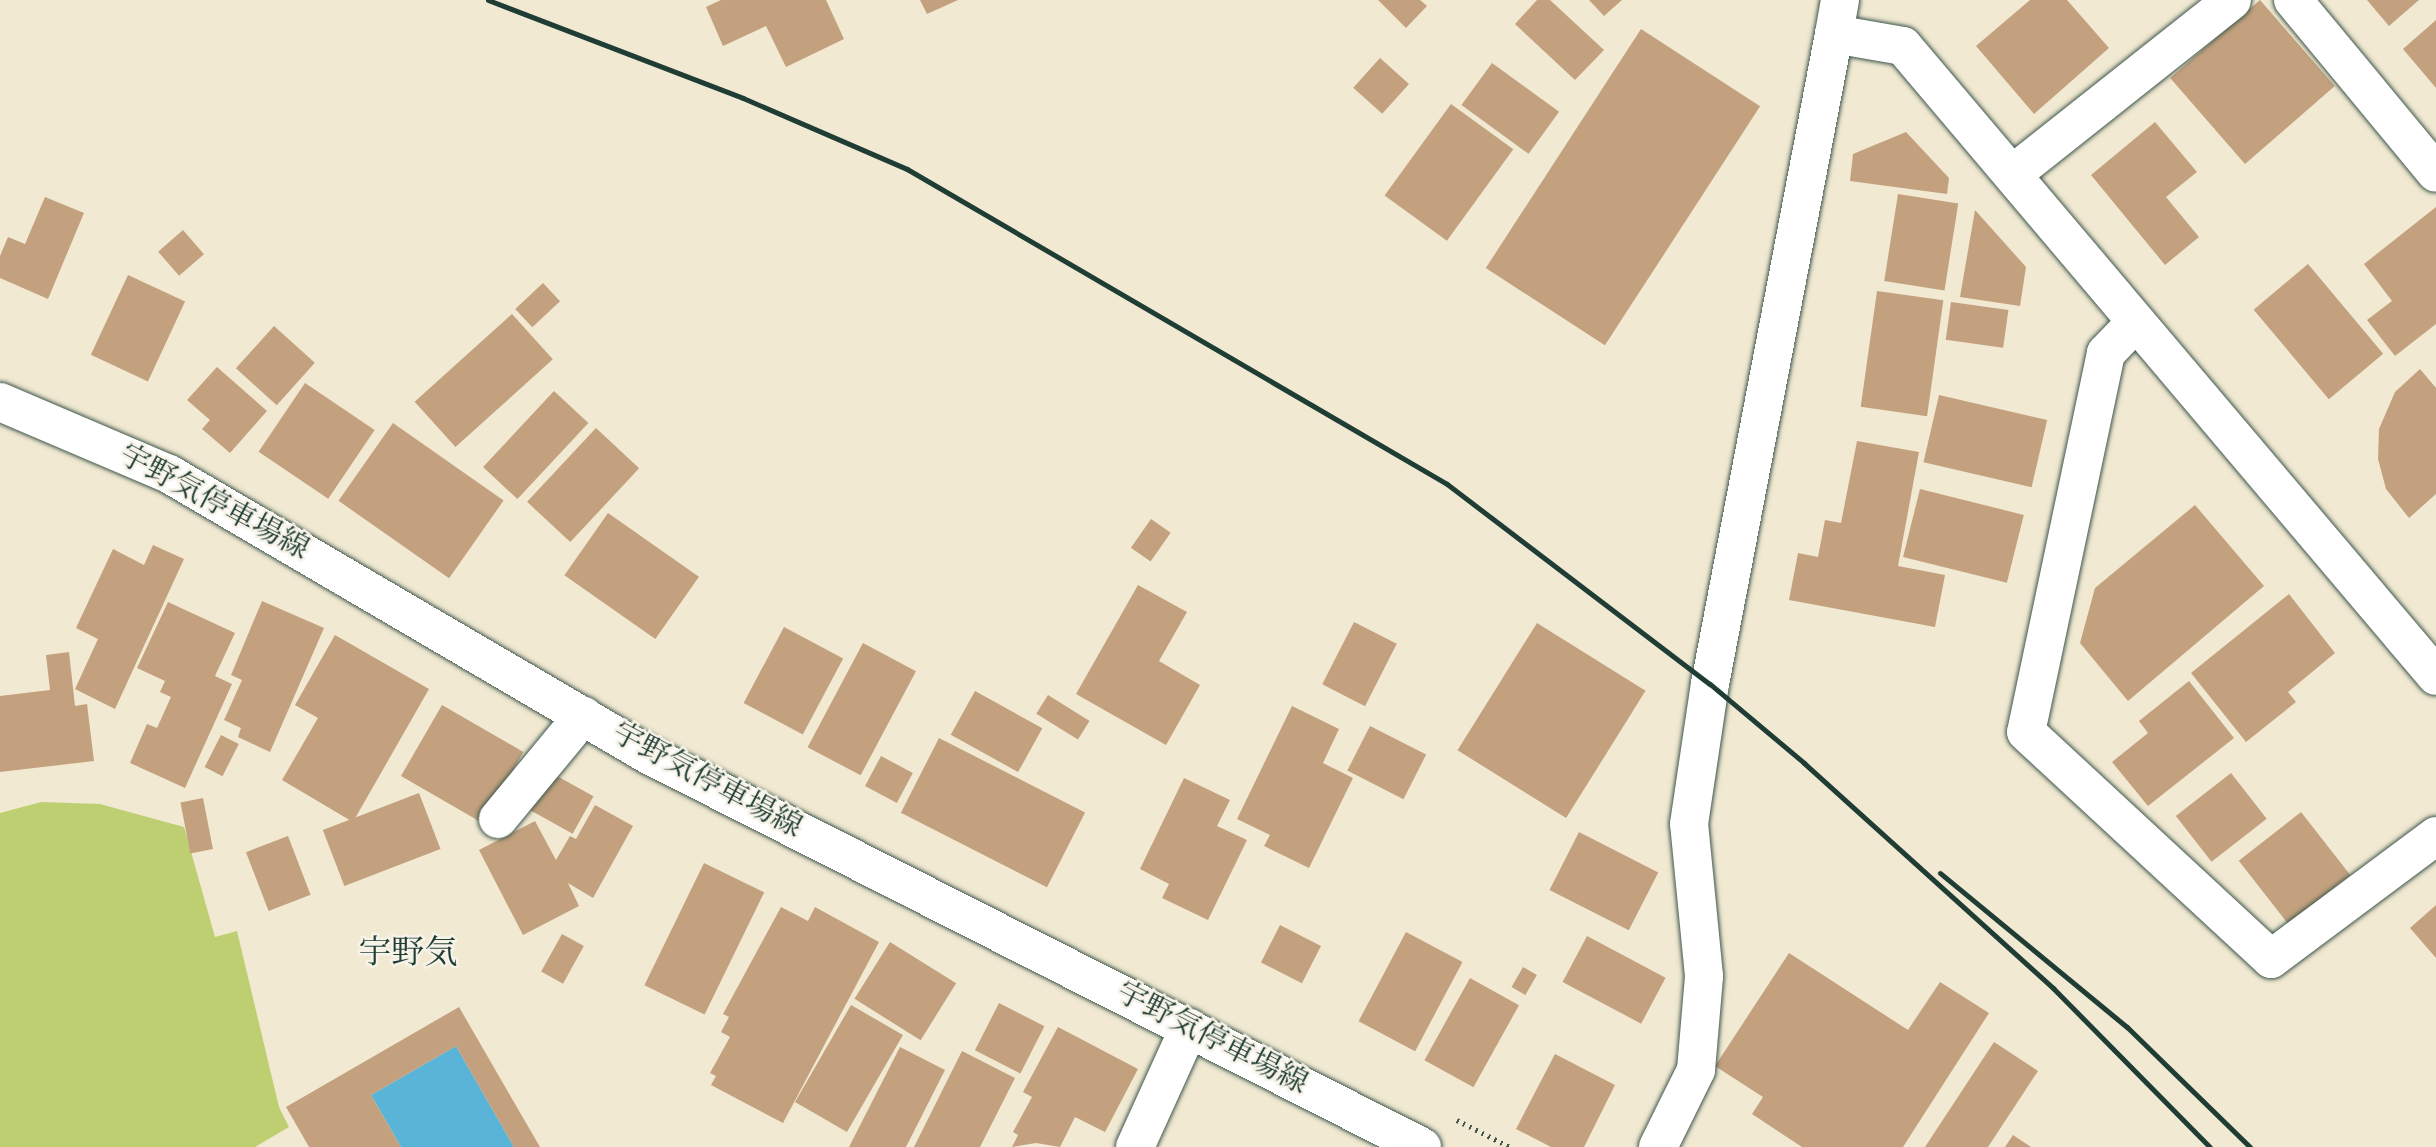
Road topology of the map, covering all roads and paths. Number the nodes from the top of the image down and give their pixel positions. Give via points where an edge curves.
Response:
1 (2232, 0) edge
2 (2293, 0) edge
3 (1837, 17) edge
4 (2014, 173) junction
5 (2436, 173) edge
6 (2135, 323) junction
7 (0, 402) edge
8 (2436, 676) edge
9 (583, 716) junction
10 (498, 820) dead end
11 (2436, 836) edge
12 (1189, 1028) junction
13 (1448, 1116) dead end
14 (1135, 1147) edge
15 (1422, 1147) edge
16 (1510, 1147) edge
17 (1658, 1147) edge

1 - 4 street
2 - 5 street
3 - 4 street via 1903,46
3 - 17 street via 1710,684 1689,824 1704,976 1696,1070
4 - 6 street
6 - 8 street
6 - 11 street via 2106,353 2026,732 2271,958
7 - 9 street, 宇野気停車場線 via 169,474
9 - 10 street
9 - 12 street, 宇野気停車場線 via 647,754
12 - 14 street
12 - 15 street, 宇野気停車場線
13 - 16 path

